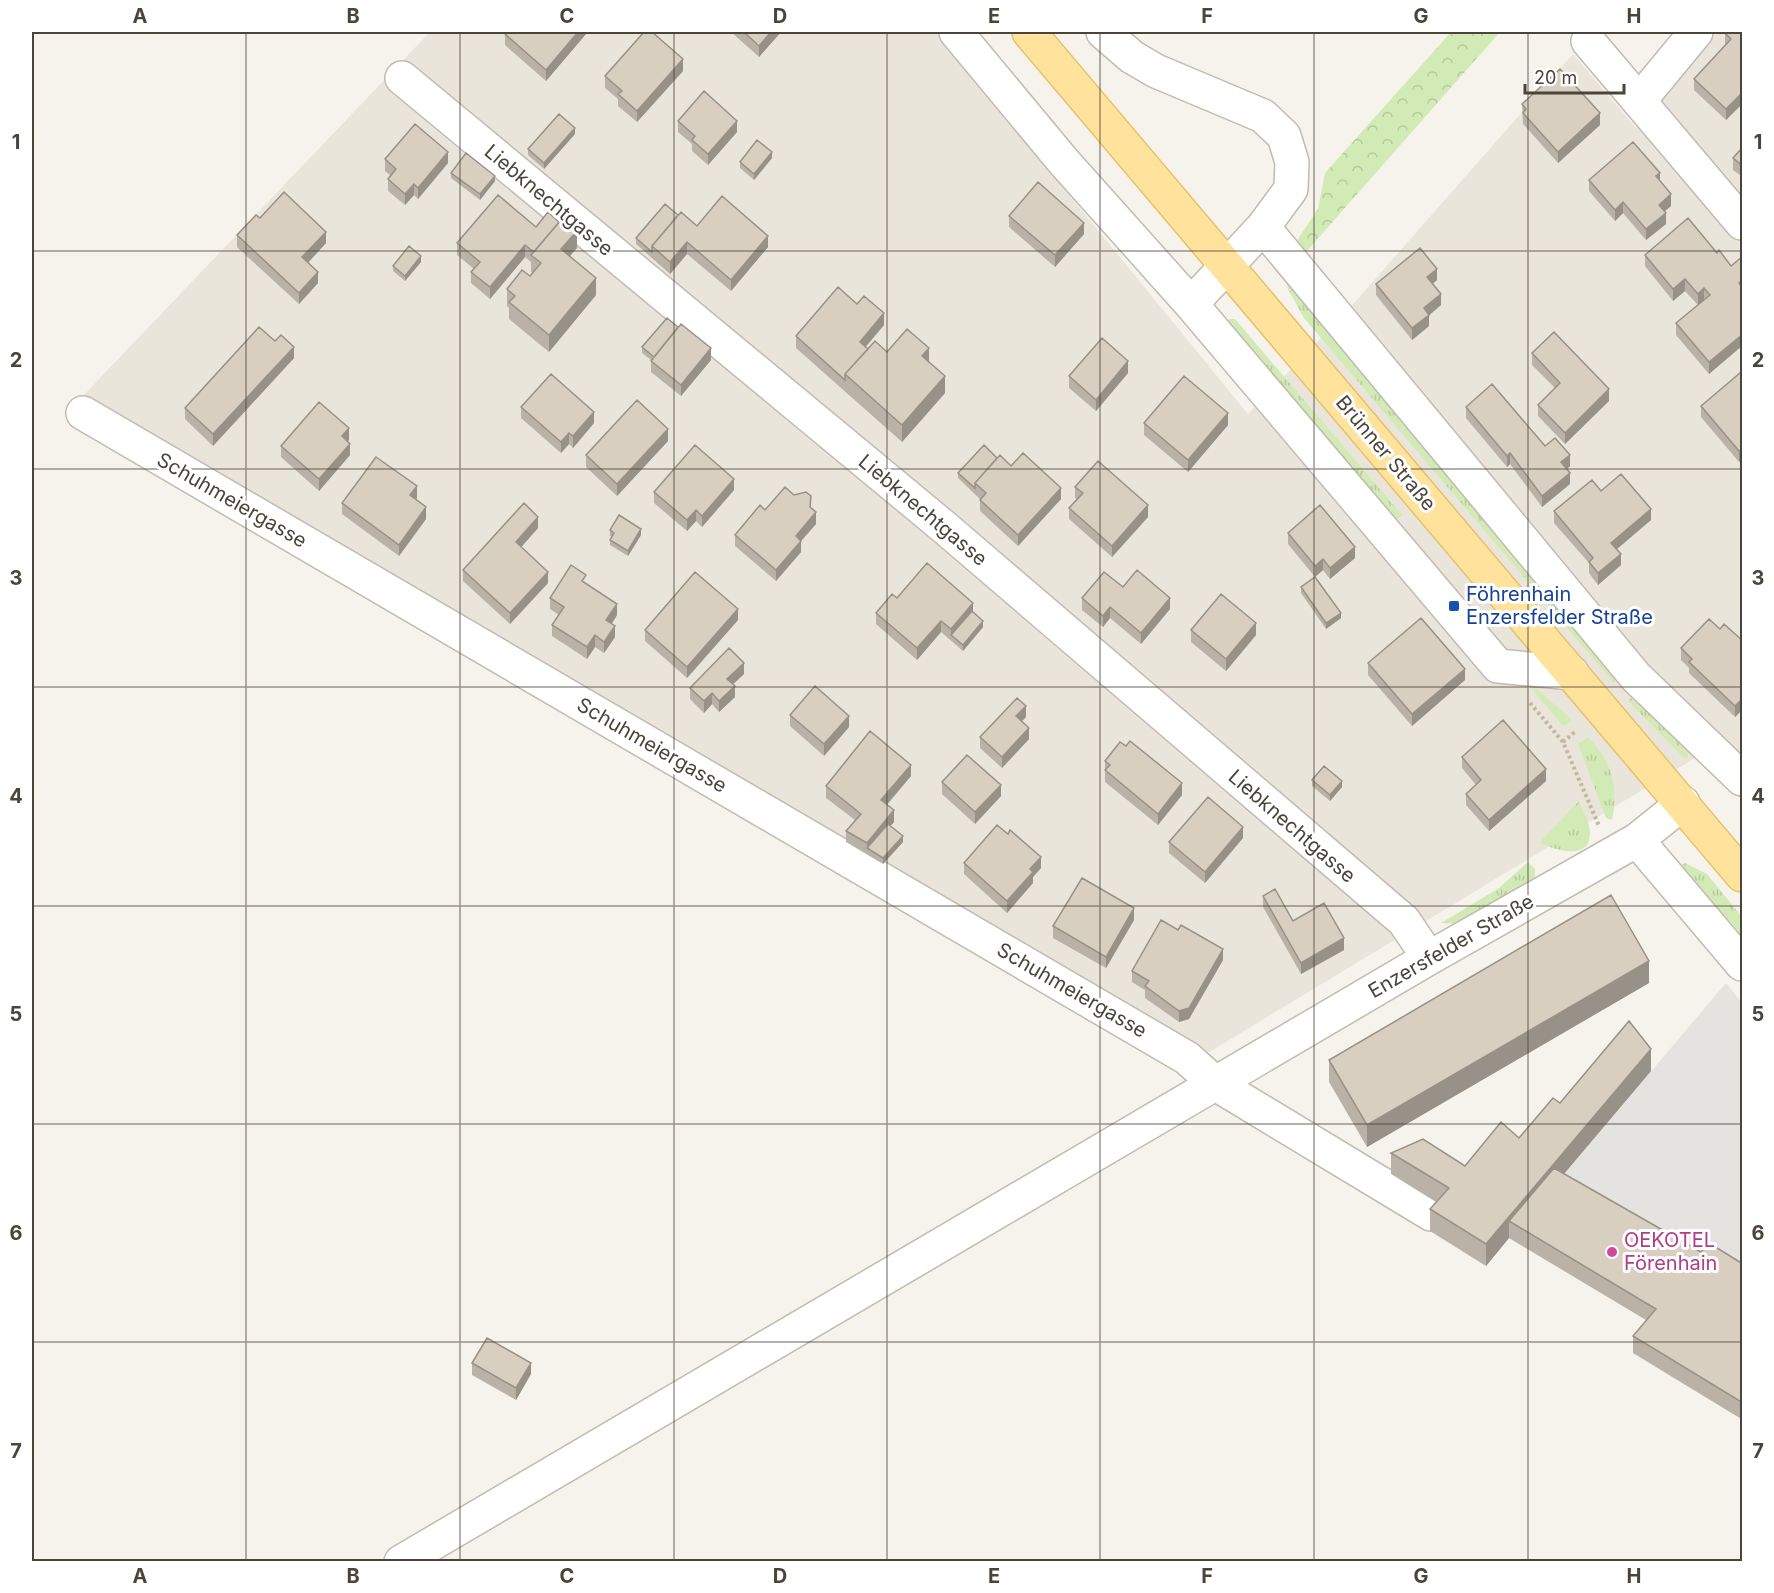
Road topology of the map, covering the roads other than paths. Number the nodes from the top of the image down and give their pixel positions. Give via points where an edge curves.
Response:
1 (956, 32) edge
2 (1029, 32) edge
3 (1103, 32) edge
4 (1696, 32) edge
5 (1588, 41) dead end
6 (402, 78) dead end
7 (1639, 101) junction
8 (1743, 223) edge
9 (1263, 226) junction
10 (1228, 266) junction
11 (1191, 304) junction
12 (83, 413) dead end
13 (1572, 673) junction
14 (1743, 779) edge
15 (1683, 803) junction
16 (1624, 847) junction
17 (1743, 875) edge
18 (1429, 958) junction
19 (1743, 964) edge
20 (1216, 1084) junction
21 (1431, 1214) dead end
22 (401, 1562) edge

1 - 11 street via 1064,162
2 - 10 main road, Brünner Straße
3 - 9 street via 1131,57 1263,116 1284,136 1292,162 1292,189
4 - 7 street
5 - 7 street
6 - 18 street, Liebknechtgasse via 1025,597 1404,921
7 - 8 street
9 - 10 street
9 - 14 street via 1636,677
10 - 11 street
10 - 13 main road, Brünner Straße
11 - 13 street via 1498,666
12 - 20 street, Schuhmeiergasse via 1187,1058
13 - 15 main road, Brünner Straße
15 - 16 street, Enzersfelder Straße
15 - 17 main road, Brünner Straße
16 - 18 street, Enzersfelder Straße
16 - 19 street
18 - 20 street, Enzersfelder Straße
20 - 21 street, Schuhmeiergasse
20 - 22 street, Enzersfelder Straße

